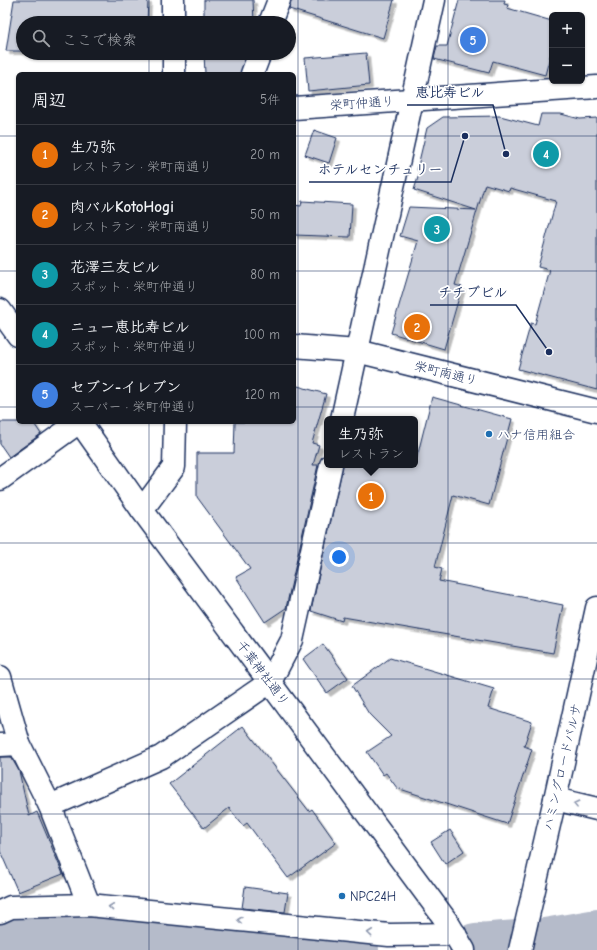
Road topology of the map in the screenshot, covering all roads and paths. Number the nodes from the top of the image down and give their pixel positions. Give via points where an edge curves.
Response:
1 (173, 0) edge
2 (279, 0) edge
3 (434, 0) edge
4 (173, 16) edge
5 (273, 16) edge
6 (174, 60) edge
7 (257, 60) edge
8 (174, 72) edge
9 (253, 72) edge
10 (597, 87) edge
11 (413, 100) junction
12 (296, 108) edge
13 (0, 310) edge
14 (14, 330) edge
15 (296, 346) edge
16 (357, 351) junction
17 (597, 411) edge
18 (343, 416) edge
19 (77, 424) edge
20 (81, 424) edge
21 (175, 424) edge
22 (330, 468) edge
23 (0, 479) edge
24 (142, 510) junction
25 (597, 608) edge
26 (0, 677) edge
27 (270, 682) junction
28 (10, 744) edge
29 (555, 799) junction
30 (50, 806) junction
31 (597, 809) edge
32 (89, 905) junction
33 (0, 912) edge
34 (456, 936) edge
35 (520, 950) edge

1 - 4 street
2 - 5 street
3 - 11 street
6 - 8 street
7 - 9 street
10 - 11 street, 栄町仲通り
11 - 12 street, 栄町仲通り
11 - 16 street
13 - 14 street
15 - 16 street, 栄町南通り
16 - 17 street, 栄町南通り
16 - 18 street
19 - 23 street
20 - 24 street, 千葉神社通り
21 - 24 street via 174,467
22 - 27 street via 292,640
24 - 27 street, 千葉神社通り
25 - 29 street, ハミングロードパルサ
26 - 28 street
27 - 30 street via 161,757
27 - 34 street, 千葉神社通り
28 - 30 street
31 -> 29 street
29 - 35 street, ハミングロードパルサ
30 - 32 street
32 - 33 street via 11,907
34 -> 32 street via 389,935

